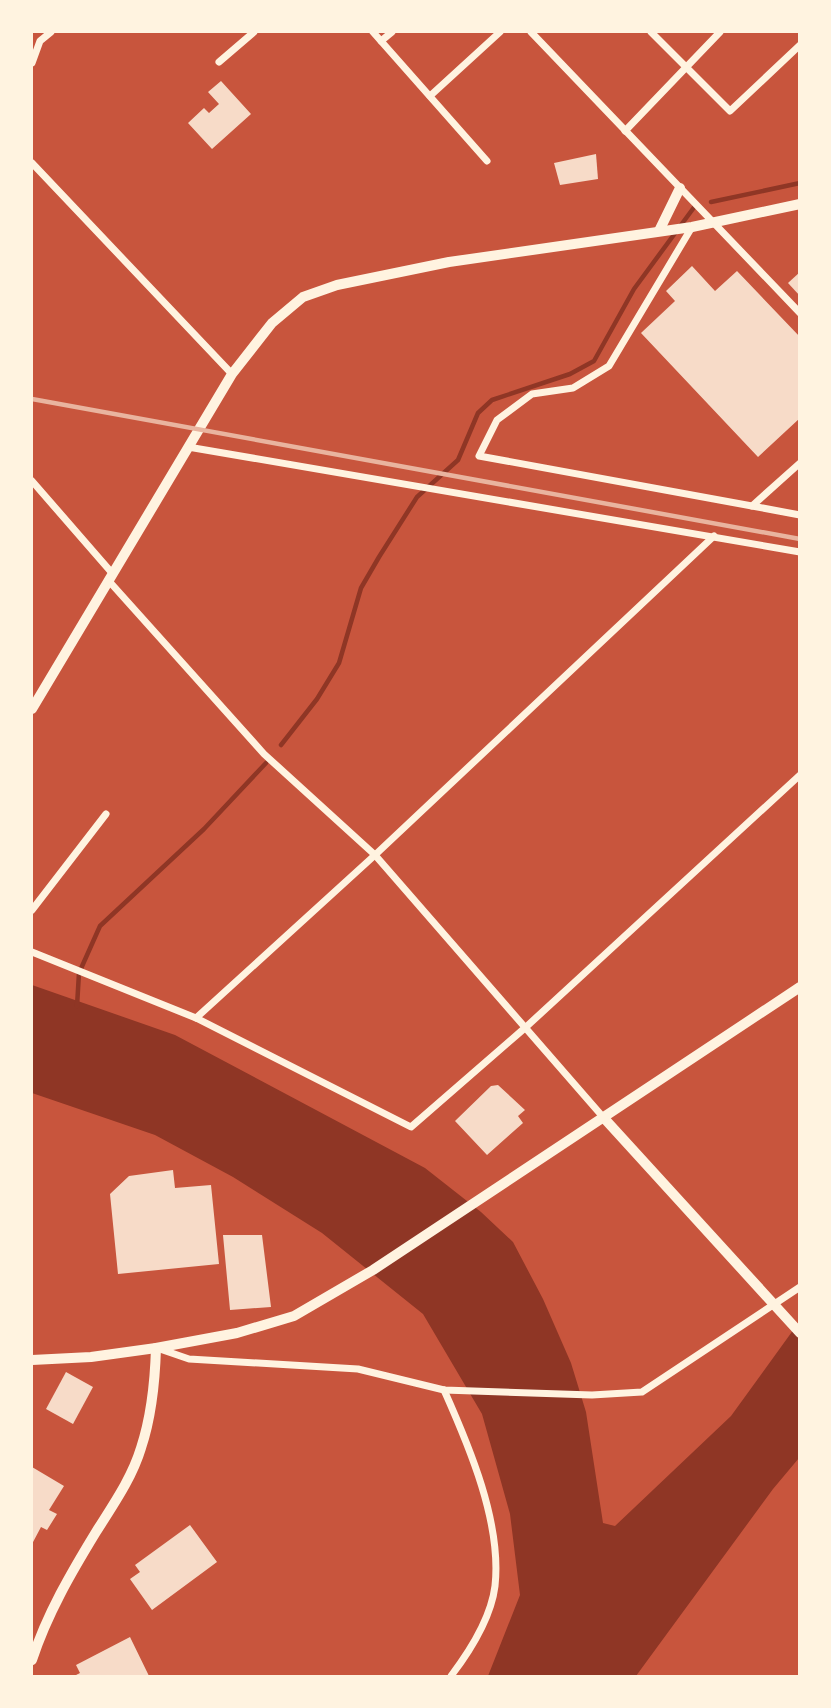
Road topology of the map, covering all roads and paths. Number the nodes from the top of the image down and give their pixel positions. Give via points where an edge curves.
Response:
1 (51, 32) edge
2 (254, 32) edge
3 (373, 32) edge
4 (392, 32) edge
5 (500, 32) edge
6 (531, 32) edge
7 (652, 32) edge
8 (720, 32) edge
9 (381, 41) junction
10 (800, 45) edge
11 (219, 62) dead end
12 (32, 64) edge
13 (686, 67) junction
14 (430, 96) junction
15 (625, 131) junction
16 (487, 160) dead end
17 (32, 163) edge
18 (680, 188) junction
19 (800, 204) edge
20 (712, 222) junction
21 (692, 227) junction
22 (663, 231) junction
23 (800, 313) edge
24 (232, 374) junction
25 (188, 447) junction
26 (800, 463) edge
27 (32, 481) edge
28 (752, 506) junction
29 (800, 515) edge
30 (715, 536) junction
31 (800, 552) edge
32 (110, 576) junction
33 (32, 709) edge
34 (800, 775) edge
35 (106, 814) dead end
36 (375, 855) junction
37 (32, 910) edge
38 (32, 952) edge
39 (800, 987) edge
40 (196, 1018) junction
41 (526, 1027) junction
42 (603, 1117) junction
43 (800, 1287) edge
44 (775, 1303) junction
45 (800, 1333) edge
46 (156, 1348) junction
47 (32, 1360) edge
48 (444, 1390) junction
49 (32, 1660) edge
50 (451, 1676) edge

1 - 12 street via 40,41
2 - 11 street
3 - 9 street
4 - 9 street
5 - 14 street
6 - 15 street
7 - 13 street
8 - 13 street
9 - 14 street
10 - 13 street via 730,111
13 - 15 street
14 - 16 street
15 - 18 street
17 - 24 street
18 - 20 street
18 - 22 street
19 - 20 street
20 - 21 street
20 - 23 street
21 - 22 street
21 - 28 street via 609,366 573,388 532,394 497,420 479,456
22 - 24 street via 449,262 337,285 303,297 272,323
24 - 25 street
25 - 30 street
25 - 32 street
26 - 28 street
27 - 32 street
28 - 29 street
30 - 31 street
30 - 36 street
32 - 33 street
32 - 36 street via 264,754
34 - 41 street
35 - 37 street
36 - 40 street
36 - 41 street
38 - 40 street
39 - 42 street
40 - 41 street via 411,1127
41 - 42 street
42 - 44 street
42 - 46 street via 373,1270 294,1316 237,1333
43 - 44 street
44 - 45 street
44 - 48 street via 642,1392 592,1395
46 - 47 street
46 - 48 street via 189,1359 358,1369
46 - 49 street via 151,1413 141,1450 123,1489 68,1578
48 - 50 street via 475,1461 494,1546 495,1573 485,1619

